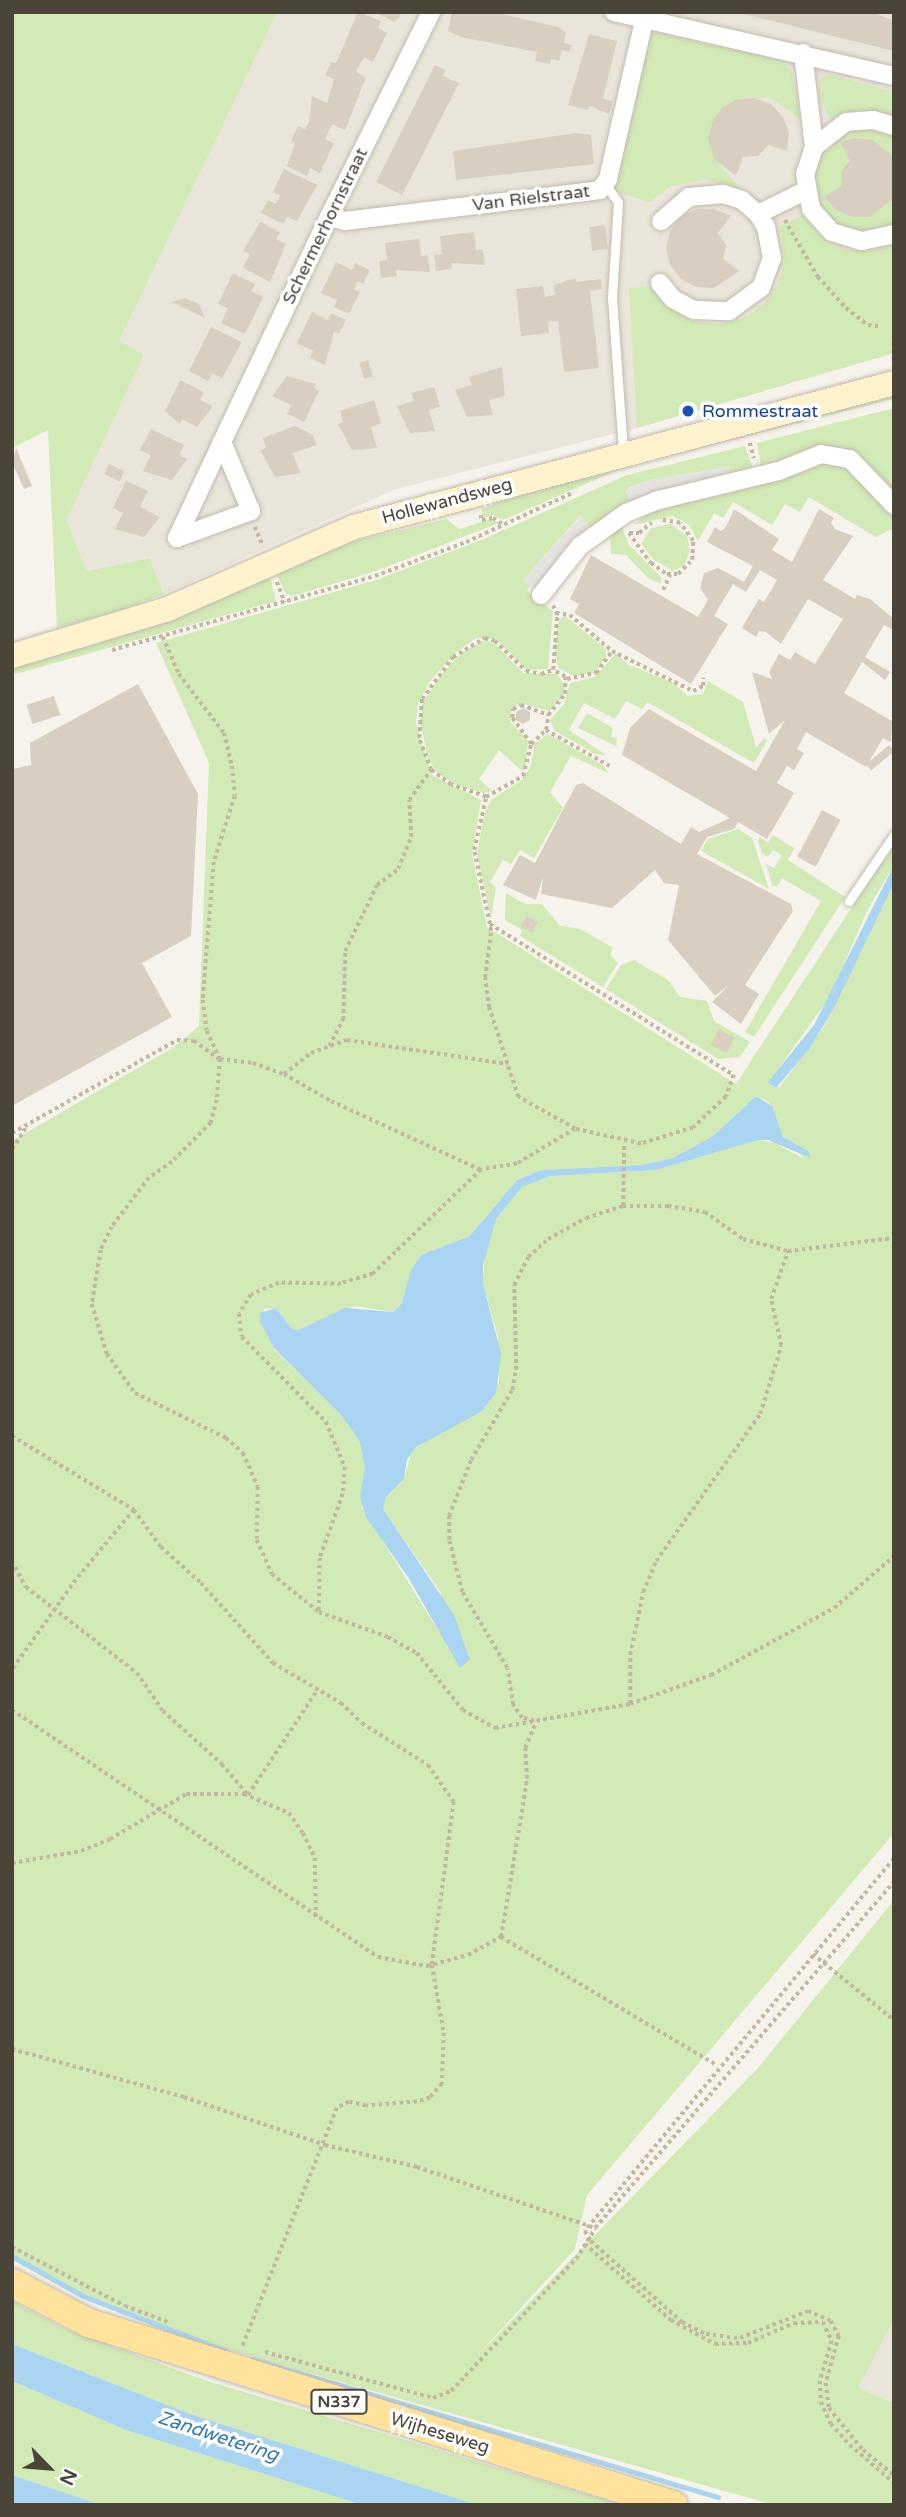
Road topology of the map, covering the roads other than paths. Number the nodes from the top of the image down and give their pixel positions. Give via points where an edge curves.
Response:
1 (431, 12) edge
2 (614, 12) edge
3 (644, 20) junction
4 (803, 53) junction
5 (894, 76) edge
6 (894, 127) edge
7 (814, 147) junction
8 (606, 184) junction
9 (805, 191) junction
10 (758, 214) junction
11 (329, 217) junction
12 (662, 220) dead end
13 (894, 234) edge
14 (660, 283) dead end
15 (894, 383) edge
16 (222, 442) junction
17 (624, 455) junction
18 (894, 505) edge
19 (541, 595) road end
20 (12, 656) edge
21 (894, 835) edge
22 (849, 901) dead end
23 (12, 2283) edge
24 (673, 2505) edge

1 - 11 street, Schermerhornstraat
2 - 3 street
3 - 4 street
3 - 8 street, Van Rielstraat
4 - 5 street
4 - 7 street
6 - 7 street via 873,120 846,122
7 - 9 street
8 - 11 street, Van Rielstraat via 597,190 398,215 345,221
8 - 17 lane via 618,202 612,298
9 - 10 street
9 - 13 street via 811,209 832,232 862,242
10 - 12 street via 742,201 707,193 675,206
10 - 14 street via 766,227 772,258 761,288 746,302 720,312 694,310 673,299
11 - 16 street, Schermerhornstraat
15 - 17 main road, Hollewandsweg
16 - 16 street, Schermerhornstraat via 251,511 177,538 194,502
17 - 20 main road, Hollewandsweg via 354,527 167,609
18 - 19 street via 857,464 827,453 733,484 659,500 622,515 580,546
21 - 22 lane
23 - 24 main road, Wijheseweg / N337 via 89,2323

